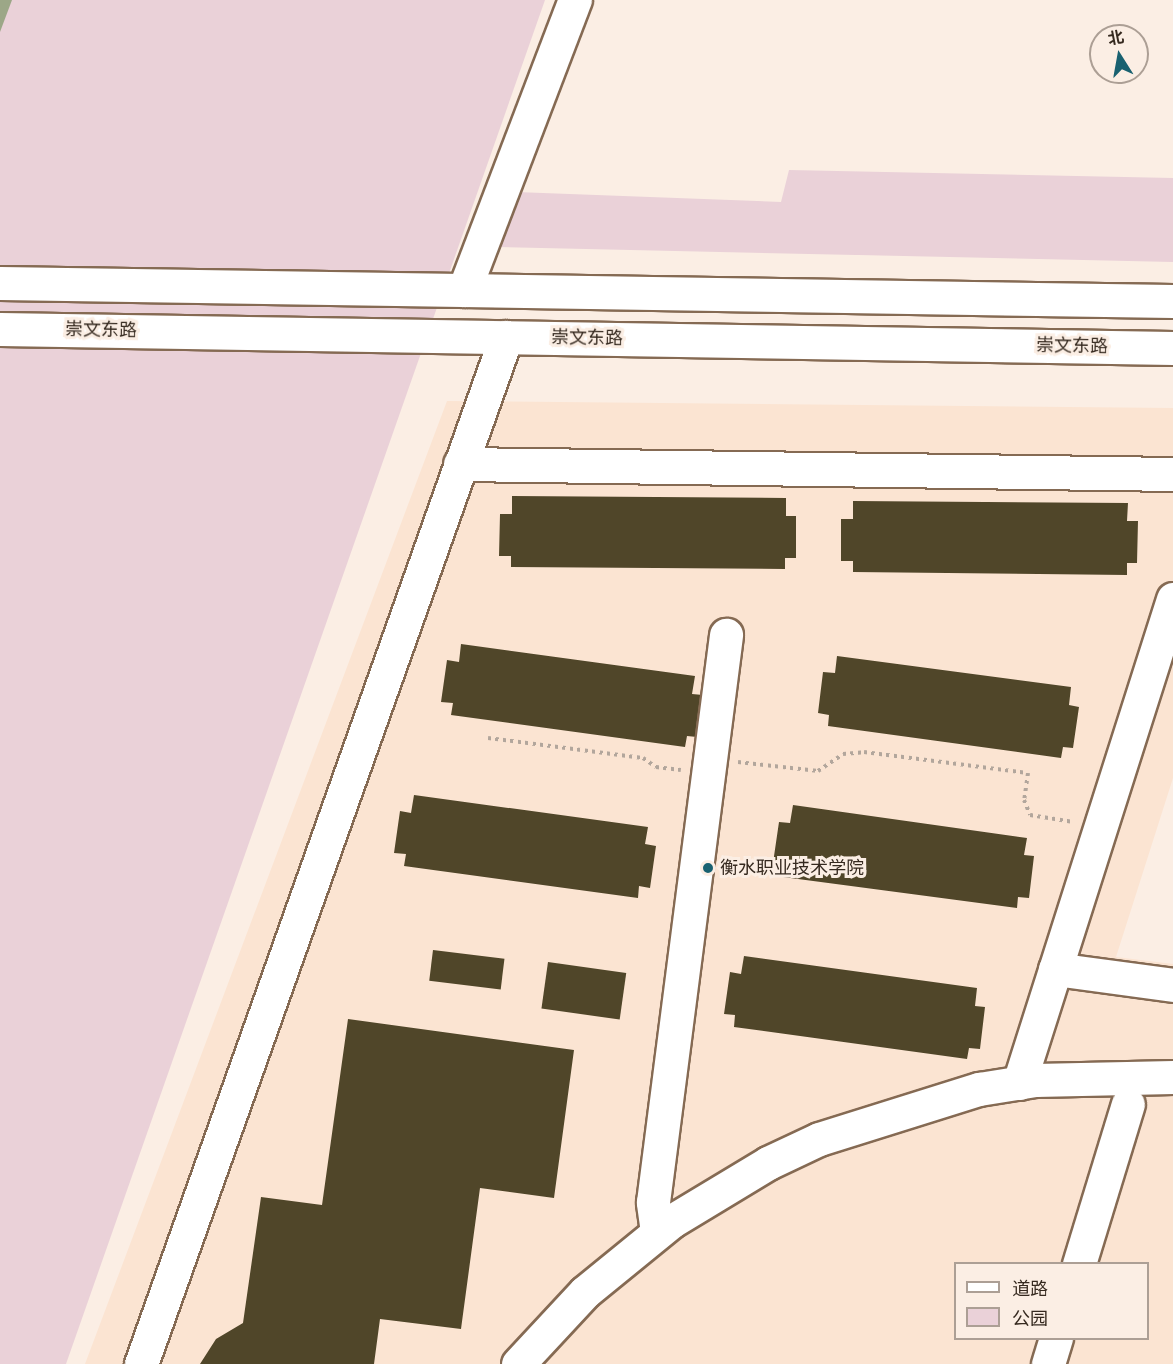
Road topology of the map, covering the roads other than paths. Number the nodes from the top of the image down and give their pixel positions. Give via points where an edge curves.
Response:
1 (575, 0) edge
2 (0, 283) edge
3 (464, 290) junction
4 (1173, 301) edge
5 (0, 329) edge
6 (506, 337) junction
7 (1173, 348) edge
8 (460, 464) junction
9 (1173, 474) edge
10 (1173, 599) edge
11 (726, 635) dead end
12 (1055, 969) junction
13 (1173, 985) edge
14 (1173, 1077) edge
15 (1019, 1083) junction
16 (1128, 1104) dead end
17 (657, 1232) junction
18 (1079, 1262) edge
19 (1055, 1340) edge
20 (141, 1364) edge
21 (519, 1364) edge
22 (1048, 1364) edge

1 - 3 main road
2 - 3 main road
3 - 4 main road
5 - 6 main road, 崇文东路
6 - 7 main road, 崇文东路
6 - 8 main road
8 - 9 main road
8 - 20 main road
10 - 12 main road
11 - 17 main road via 653,1202
12 - 13 main road
12 - 15 main road
14 - 15 main road
15 - 17 main road via 925,1102 819,1139 719,1190
16 - 18 main road
17 - 21 main road via 585,1292
19 - 22 main road

